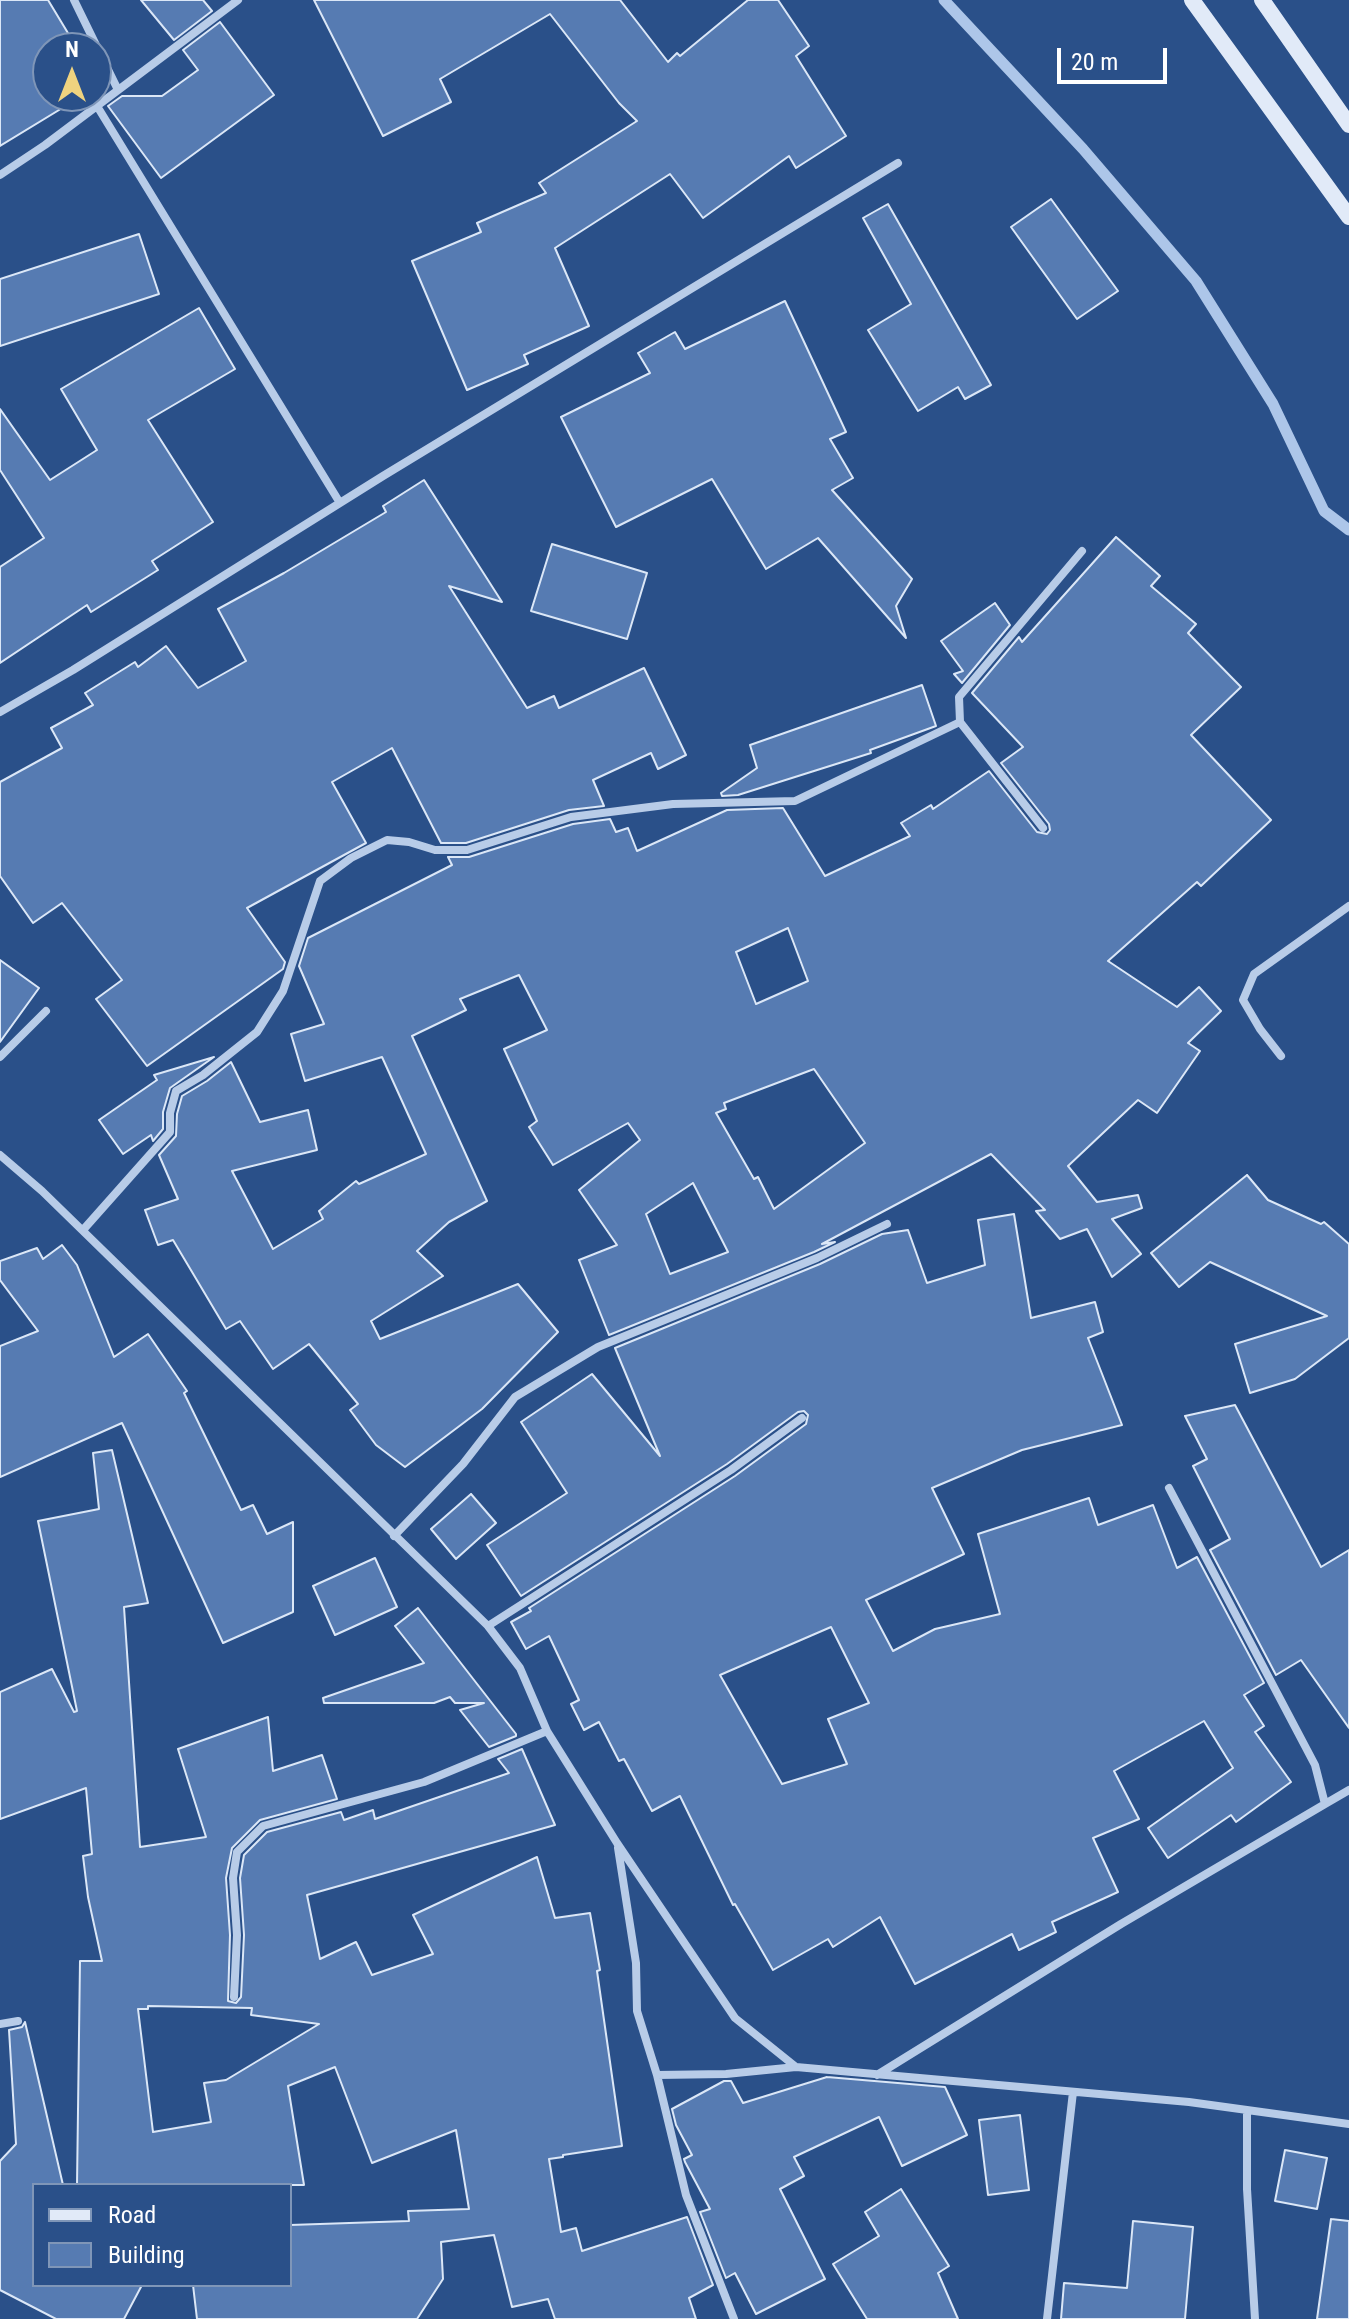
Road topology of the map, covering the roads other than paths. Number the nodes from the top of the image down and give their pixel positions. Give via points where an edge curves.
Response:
1 (74, 0) edge
2 (238, 0) edge
3 (1192, 0) edge
4 (1262, 0) edge
5 (118, 90) junction
6 (112, 95) edge
7 (89, 112) edge
8 (101, 112) edge
9 (1349, 125) edge
10 (898, 163) dead end
11 (0, 175) edge
12 (1349, 217) edge
13 (340, 503) junction
14 (1082, 551) dead end
15 (0, 712) edge
16 (960, 722) junction
17 (1043, 828) dead end
18 (1349, 906) edge
19 (46, 1011) dead end
20 (1281, 1056) dead end
21 (0, 1057) edge
22 (0, 1155) edge
23 (887, 1224) dead end
24 (83, 1230) junction
25 (802, 1418) dead end
26 (1169, 1488) dead end
27 (394, 1536) junction
28 (488, 1626) junction
29 (547, 1731) junction
30 (1349, 1790) edge
31 (1325, 1804) junction
32 (617, 1843) junction
33 (234, 1997) dead end
34 (18, 2021) dead end
35 (0, 2024) edge
36 (796, 2067) junction
37 (657, 2075) junction
38 (877, 2075) junction
39 (1073, 2092) junction
40 (1247, 2110) junction
41 (1349, 2124) edge
42 (734, 2319) edge
43 (1047, 2319) edge
44 (1255, 2319) edge

1 - 5 street
2 - 5 street
3 - 12 main road
4 - 9 main road
5 - 6 street
7 - 11 street
8 - 13 street
10 - 13 street
13 - 15 street
14 - 16 street via 959,697
16 - 17 street
16 - 24 street via 795,801 673,804 571,817 467,850 387,840 351,858 320,881 283,991 257,1032 176,1091 170,1132
18 - 20 street via 1254,974 1243,1000
19 - 21 street
22 - 24 street
23 - 27 street via 598,1347 515,1397 463,1464
24 - 27 street
25 - 28 street via 731,1470
26 - 31 street via 1315,1765
27 - 28 street
28 - 29 street via 520,1668
29 - 32 street
29 - 33 street via 424,1782 263,1826 237,1852
30 - 31 street
31 - 38 street
32 - 36 street via 735,2018
32 - 37 street via 636,1963 637,2011
34 - 35 street
36 - 37 street
36 - 38 street
37 - 42 street via 686,2195
38 - 39 street
39 - 40 street
39 - 43 street
40 - 41 street
40 - 44 street

